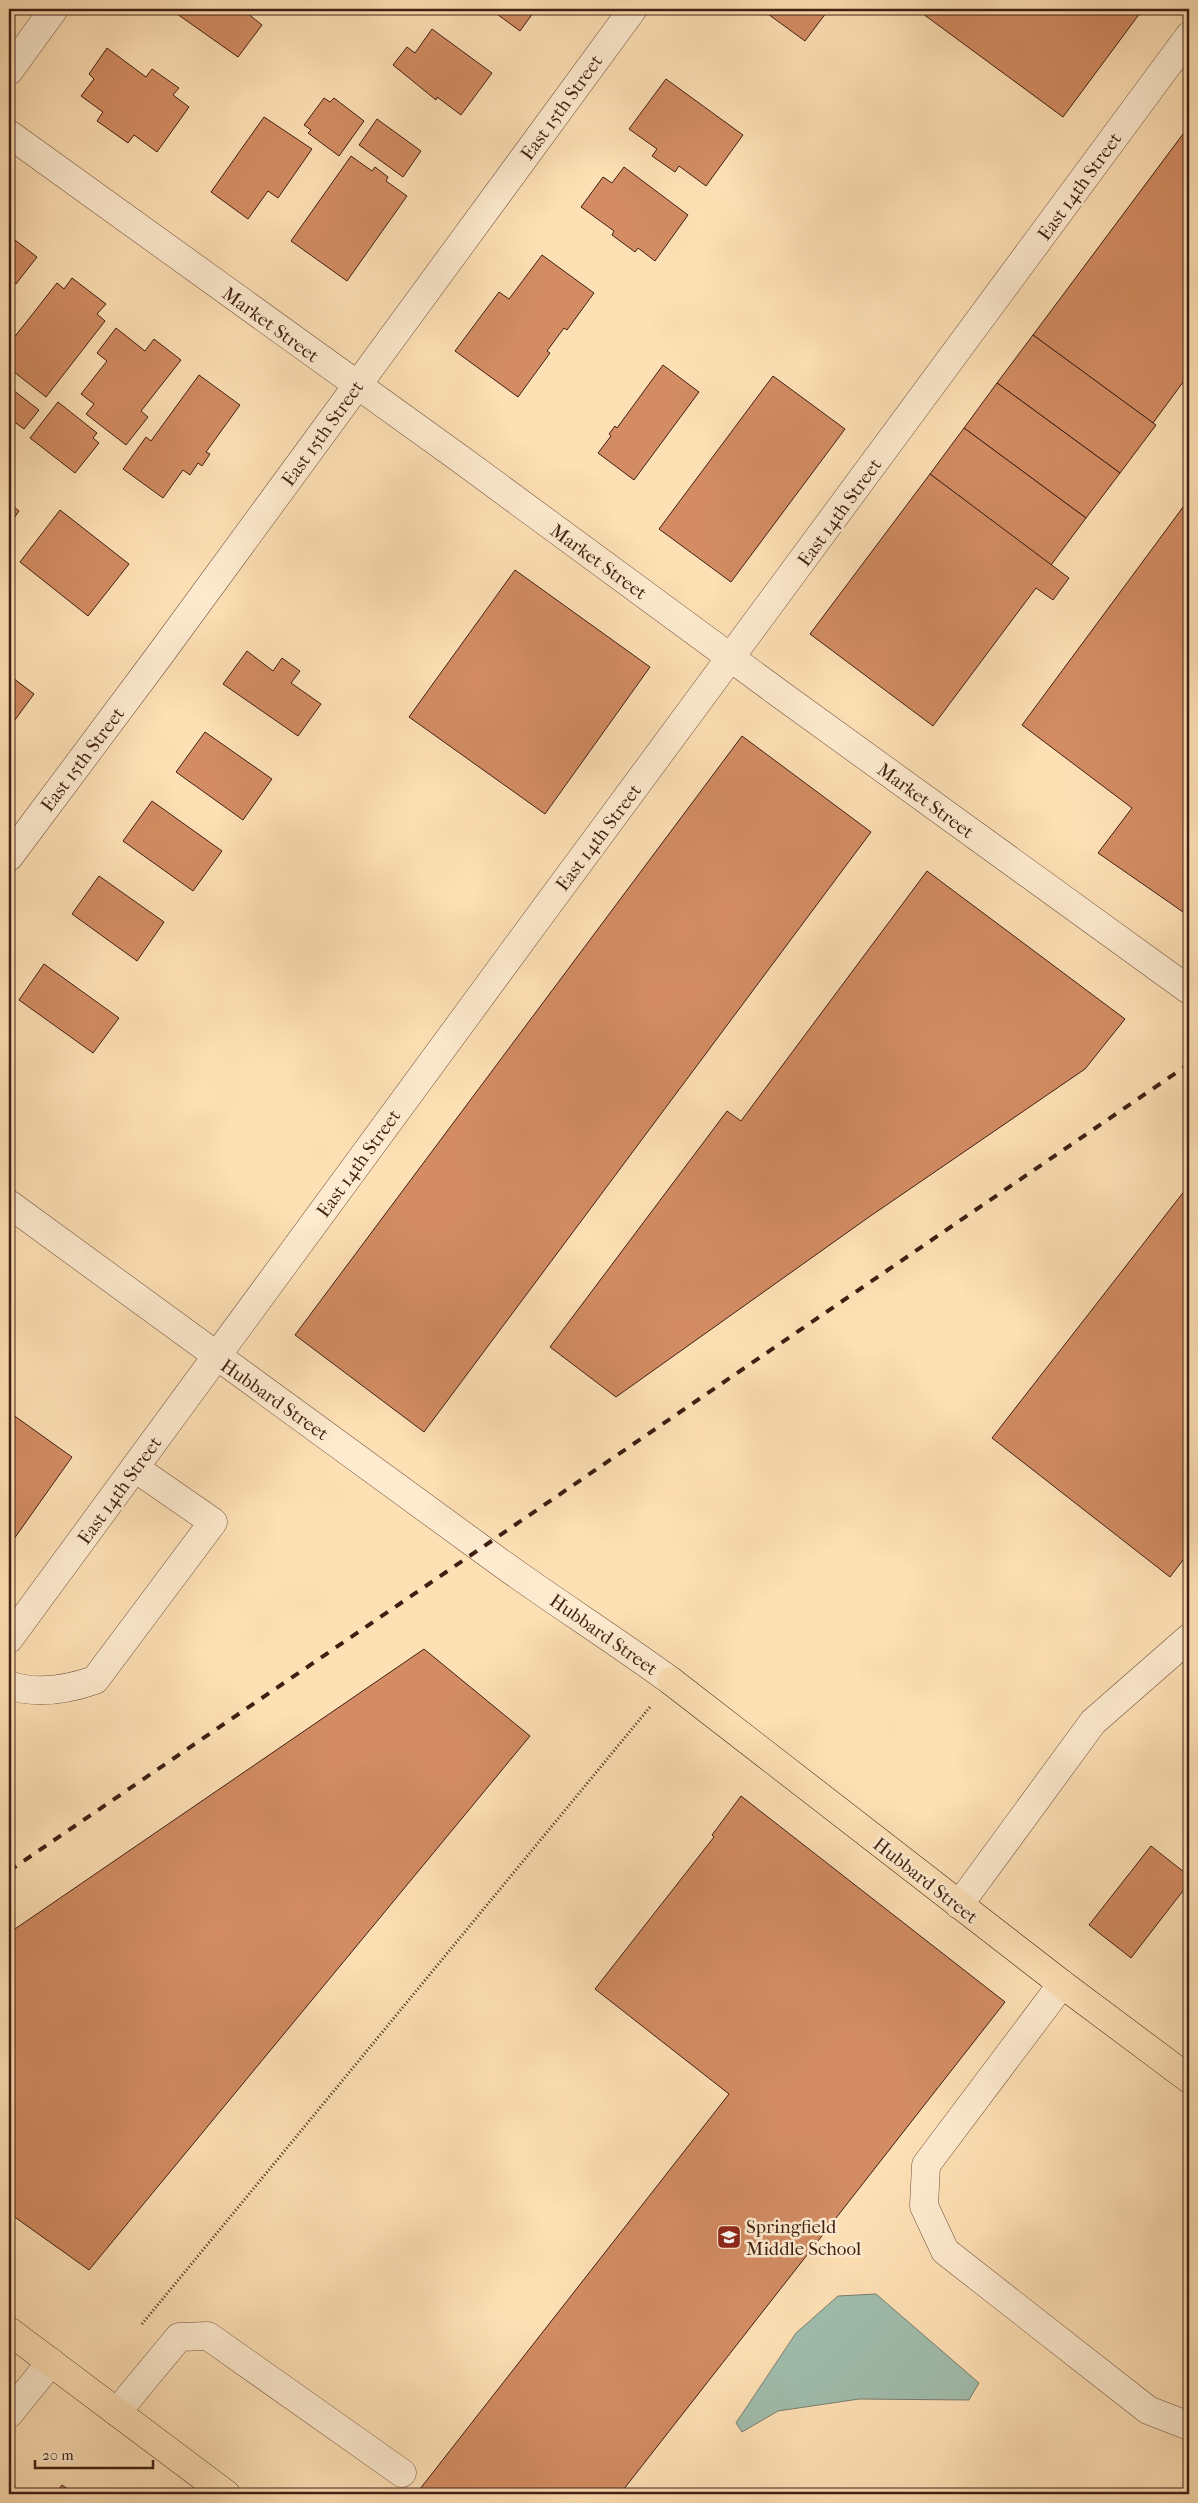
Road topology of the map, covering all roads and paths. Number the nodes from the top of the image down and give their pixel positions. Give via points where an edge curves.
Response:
1 (54, 9) edge
2 (633, 9) edge
3 (1189, 36) edge
4 (9, 70) edge
5 (9, 134) edge
6 (356, 386) junction
7 (731, 658) junction
8 (9, 857) edge
9 (1189, 990) edge
10 (9, 1204) edge
11 (216, 1358) junction
12 (135, 1468) junction
13 (1189, 1638) edge
14 (9, 1639) edge
15 (671, 1681) junction
16 (9, 1685) edge
17 (959, 1905) junction
18 (1062, 1984) junction
19 (1189, 2079) edge
20 (142, 2324) dead end
21 (9, 2331) edge
22 (50, 2362) junction
23 (116, 2412) junction
24 (9, 2414) edge
25 (1189, 2426) edge
26 (402, 2473) dead end
27 (226, 2494) edge

1 - 4 street
2 - 6 street, East 15th Street
3 - 7 street, East 14th Street
5 - 6 street, Market Street
6 - 7 street, Market Street
6 - 8 street, East 15th Street
7 - 9 street, Market Street
7 - 11 street, East 14th Street
10 - 11 street, Hubbard Street
11 - 12 street, East 14th Street
11 - 15 street, Hubbard Street
12 - 14 street, East 14th Street
12 - 16 street via 213,1522 95,1680 71,1688 39,1690
13 - 17 street via 1093,1722
15 - 17 main road, Hubbard Street
15 - 20 path
17 - 18 main road, Hubbard Street
18 - 19 main road, Hubbard Street
18 - 25 street via 926,2166 924,2206 945,2251 1148,2410
21 - 22 main road
22 - 23 main road
22 - 24 street
23 - 26 street via 178,2337 208,2336
23 - 27 main road

